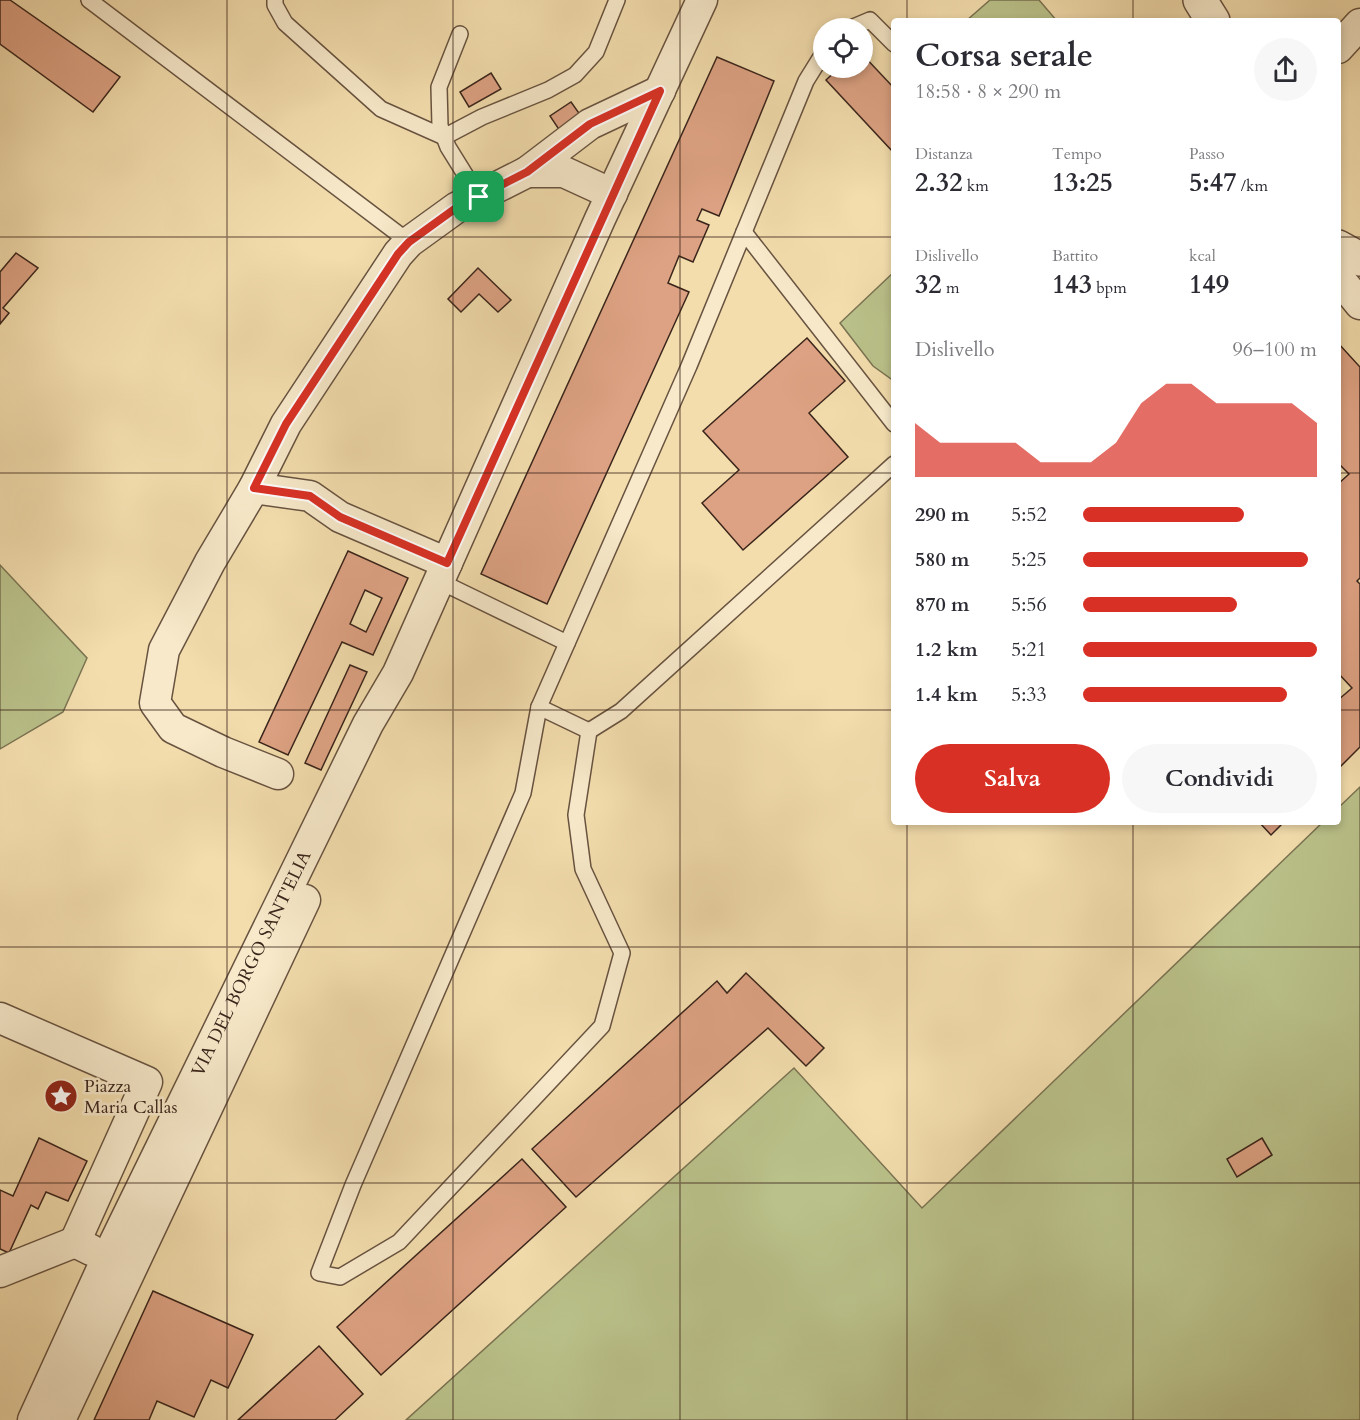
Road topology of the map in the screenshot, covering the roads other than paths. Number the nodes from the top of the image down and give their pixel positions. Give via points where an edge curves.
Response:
1 (89, 0) edge
2 (275, 0) edge
3 (617, 0) edge
4 (702, 0) edge
5 (1200, 0) edge
6 (1211, 18) edge
7 (873, 23) edge
8 (1360, 24) edge
9 (460, 34) dead end
10 (891, 42) edge
11 (1341, 45) edge
12 (813, 70) edge
13 (660, 91) junction
14 (444, 137) junction
15 (527, 172) junction
16 (612, 194) junction
17 (479, 197) junction
18 (744, 232) junction
19 (409, 242) junction
20 (1341, 249) edge
21 (1360, 259) edge
22 (1341, 281) edge
23 (1360, 304) edge
24 (891, 420) edge
25 (891, 467) edge
26 (254, 488) junction
27 (443, 572) junction
28 (567, 643) junction
29 (398, 673) junction
30 (539, 707) junction
31 (589, 731) junction
32 (278, 774) dead end
33 (0, 1018) edge
34 (147, 1082) junction
35 (185, 1099) junction
36 (75, 1242) junction
37 (119, 1264) junction
38 (0, 1272) edge
39 (33, 1420) edge
40 (60, 1420) edge

1 - 19 lane
2 - 14 lane via 285,23 381,109
3 - 14 lane via 597,52 575,75
4 - 13 street, VIA DEL BORGO SANT'ELIA
5 - 6 street
7 - 10 lane
8 - 11 street
9 - 14 lane via 439,87
12 - 18 lane
13 - 15 street via 590,124
13 - 16 street, VIA DEL BORGO SANT'ELIA
14 - 17 lane
15 - 16 street via 564,172
15 - 17 street
16 - 27 street, VIA DEL BORGO SANT'ELIA
17 - 19 street via 456,208
18 - 24 lane
18 - 28 lane
19 - 26 street via 286,424
20 - 21 street
22 - 23 street
25 - 31 lane via 621,711
26 - 27 street via 310,496 340,517
26 - 32 street via 164,650 155,704 173,728
27 - 28 lane
27 - 29 street, VIA DEL BORGO SANT'ELIA
28 - 30 lane
29 - 35 street, VIA DEL BORGO SANT'ELIA via 368,724
29 - 37 street, VIA DEL BORGO SANT'ELIA via 385,729
30 - 31 lane
30 - 31 lane via 523,793 319,1273 340,1277 399,1242 602,1026 622,953 583,869 576,815
33 - 34 street
34 - 35 street
34 - 36 street
35 - 37 street, VIA DEL BORGO SANT'ELIA
36 - 37 street
36 - 38 street
37 - 39 street, VIA DEL BORGO SANT'ELIA
37 - 40 street, VIA DEL BORGO SANT'ELIA

